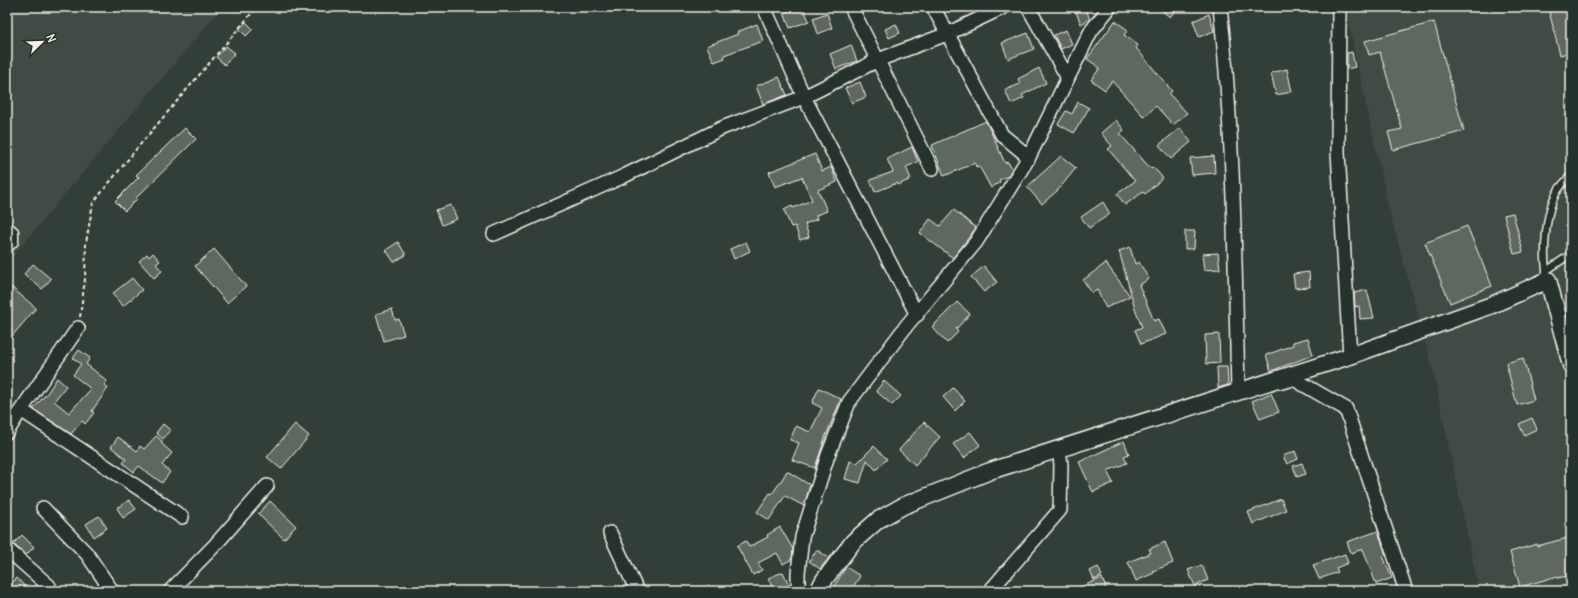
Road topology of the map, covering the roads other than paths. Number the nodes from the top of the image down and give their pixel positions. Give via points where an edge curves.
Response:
1 (764, 7) edge
2 (851, 7) edge
3 (934, 7) edge
4 (1004, 7) edge
5 (1028, 7) edge
6 (1110, 7) edge
7 (1220, 7) edge
8 (1339, 7) edge
9 (947, 34) junction
10 (878, 60) junction
11 (1068, 78) junction
12 (804, 97) junction
13 (1029, 157) junction
14 (932, 169) dead end
15 (1571, 175) edge
16 (7, 224) edge
17 (494, 234) dead end
18 (7, 251) edge
19 (1571, 254) edge
20 (1547, 276) junction
21 (917, 315) junction
22 (78, 328) road end
23 (1350, 356) junction
24 (1571, 365) edge
25 (1238, 393) junction
26 (21, 410) junction
27 (7, 432) edge
28 (1059, 449) junction
29 (267, 486) dead end
30 (43, 508) dead end
31 (182, 517) dead end
32 (610, 533) dead end
33 (7, 549) edge
34 (49, 586) dead end
35 (112, 591) edge
36 (170, 591) edge
37 (637, 591) edge
38 (798, 591) edge
39 (818, 591) edge
40 (990, 591) edge
41 (1406, 591) edge

1 - 12 street
2 - 10 street
3 - 9 street
4 - 9 street
5 - 11 street
6 - 11 street via 1091,31
7 - 25 street via 1232,159
8 - 23 street via 1338,152
9 - 10 street
9 - 13 street via 1002,134
10 - 12 street
10 - 14 street
11 - 13 street
12 - 17 street via 722,128 622,178
12 - 21 street
13 - 21 street via 976,242
15 - 20 lane via 1557,192 1549,214 1544,252
16 - 18 lane via 15,231 15,242
19 - 20 lane
20 - 23 street via 1492,305
20 - 24 street
21 - 38 street via 849,402 828,455 802,537
22 - 26 street
23 - 25 street
25 - 28 street
25 - 41 street via 1294,379 1346,409
26 - 27 street
26 - 31 street
28 - 39 street via 990,471 903,506 878,520 853,542
28 - 40 street via 1060,510
29 - 36 street
30 - 35 street via 87,554
32 - 37 street
33 - 34 street

